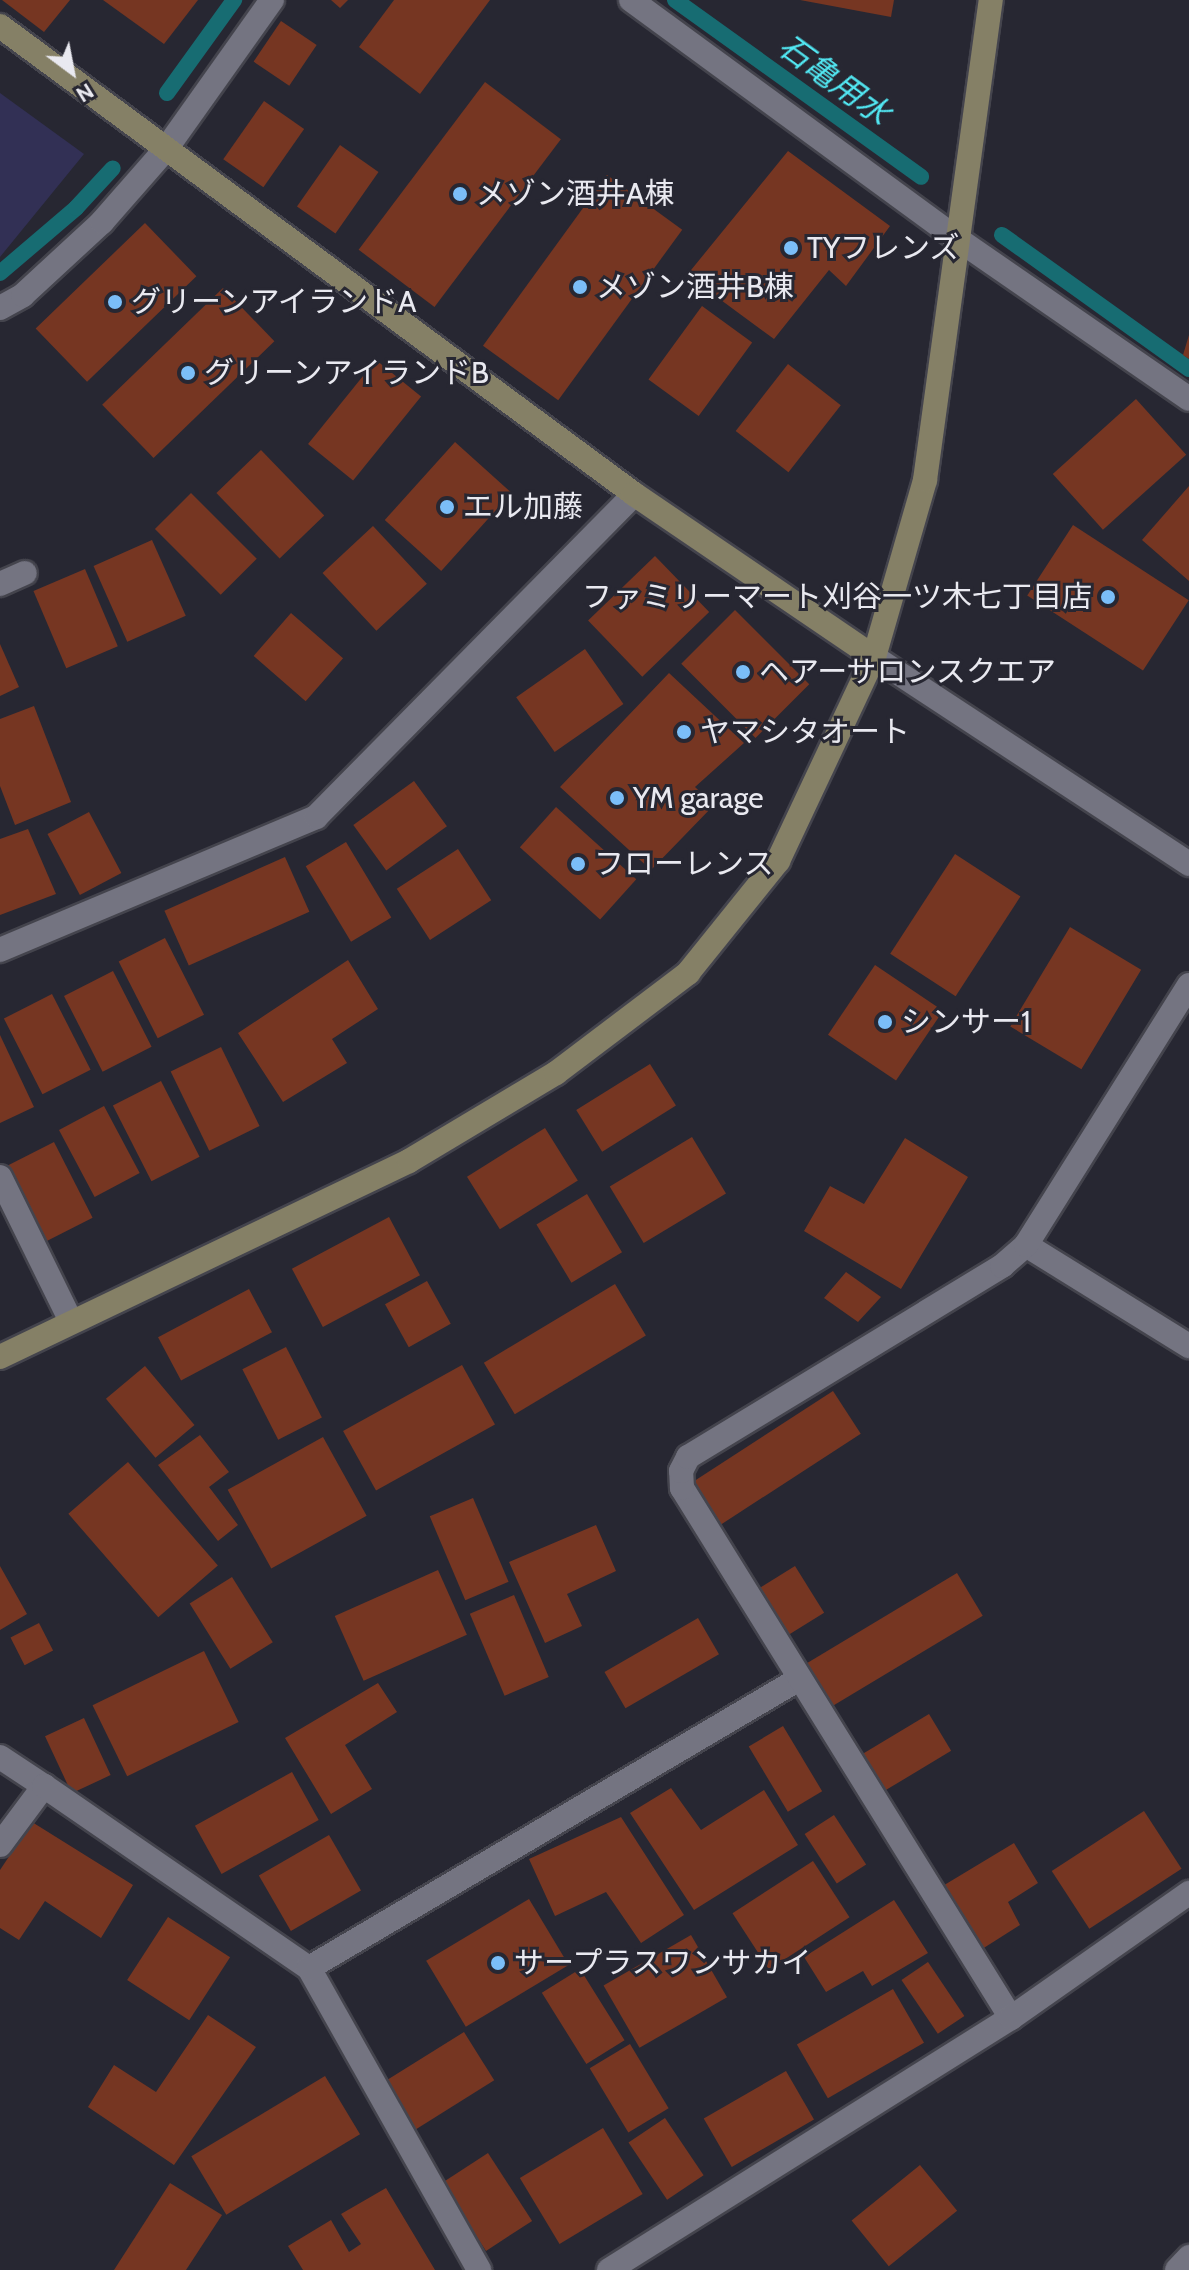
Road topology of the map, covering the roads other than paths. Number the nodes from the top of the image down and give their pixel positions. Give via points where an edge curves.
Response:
1 (272, 0) edge
2 (631, 0) edge
3 (991, 0) edge
4 (0, 26) edge
5 (166, 149) junction
6 (956, 238) junction
7 (0, 308) edge
8 (1189, 399) edge
9 (634, 494) junction
10 (25, 573) dead end
11 (0, 584) edge
12 (874, 657) junction
13 (1189, 864) edge
14 (0, 950) edge
15 (1189, 985) edge
16 (0, 1177) edge
17 (1026, 1245) junction
18 (71, 1321) junction
19 (1189, 1346) edge
20 (0, 1357) edge
21 (799, 1679) junction
22 (0, 1757) edge
23 (44, 1786) junction
24 (0, 1845) edge
25 (1189, 1893) edge
26 (309, 1968) junction
27 (1011, 2018) junction
28 (1189, 2257) edge
29 (479, 2270) edge
30 (609, 2270) edge
31 (1177, 2270) edge

1 - 5 street
2 - 6 street
3 - 6 street
4 - 5 street
5 - 7 street via 102,222 23,295
5 - 9 street
6 - 8 street
6 - 12 street via 925,480
9 - 12 street
9 - 14 street via 316,817
10 - 11 street
12 - 13 street
12 - 18 street via 778,861 688,973 556,1073 409,1161
15 - 17 street
16 - 18 street
17 - 19 street
17 - 21 street via 1002,1266 688,1457 681,1471 682,1488
18 - 20 street
21 - 26 street
21 - 27 street
22 - 23 street
23 - 24 street
23 - 26 street
25 - 27 street
26 - 29 street
27 - 30 street
28 - 31 street

